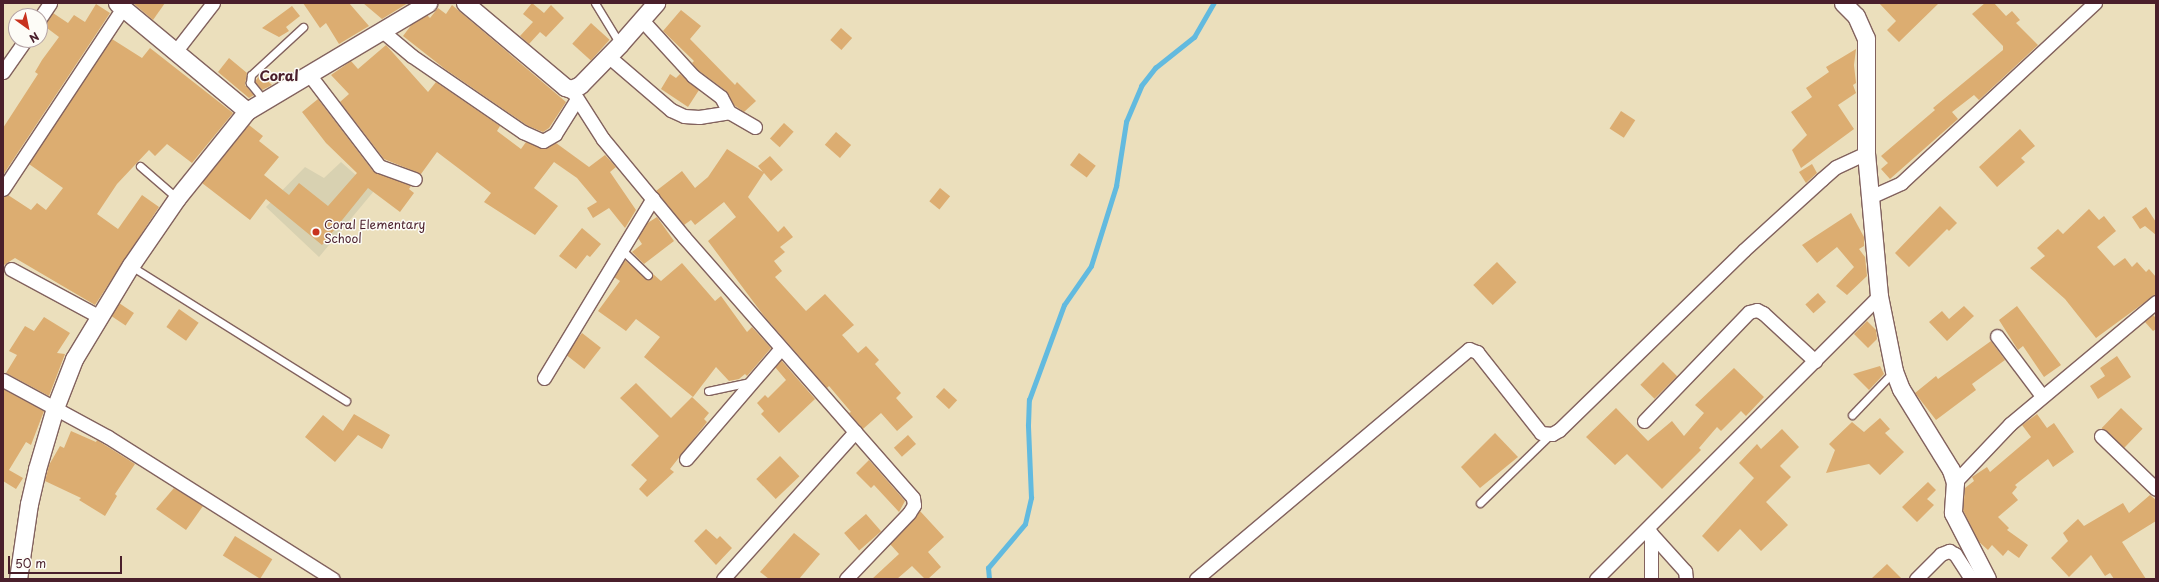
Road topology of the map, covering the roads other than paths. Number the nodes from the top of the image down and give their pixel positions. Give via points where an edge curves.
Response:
1 (213, 3) edge
2 (426, 3) edge
3 (465, 3) edge
4 (595, 3) edge
5 (656, 3) edge
6 (1842, 3) edge
7 (2094, 3) edge
8 (120, 6) edge
9 (641, 20) junction
10 (303, 27) dead end
11 (381, 30) junction
12 (20, 48) edge
13 (614, 50) junction
14 (175, 52) junction
15 (3, 72) edge
16 (308, 73) junction
17 (574, 94) junction
18 (262, 99) junction
19 (247, 111) junction
20 (729, 112) junction
21 (755, 127) dead end
22 (1866, 153) junction
23 (140, 166) dead end
24 (415, 179) dead end
25 (3, 188) edge
26 (1870, 197) junction
27 (178, 198) junction
28 (652, 198) junction
29 (622, 250) junction
30 (131, 265) junction
31 (11, 269) dead end
32 (648, 275) dead end
33 (1879, 296) junction
34 (2156, 302) edge
35 (98, 316) junction
36 (1997, 336) dead end
37 (782, 348) junction
38 (1815, 361) junction
39 (1894, 371) junction
40 (544, 378) dead end
41 (3, 380) edge
42 (752, 382) junction
43 (708, 391) dead end
44 (2042, 396) junction
45 (346, 401) dead end
46 (55, 408) junction
47 (1852, 415) dead end
48 (1644, 421) dead end
49 (855, 432) junction
50 (1552, 434) junction
51 (2101, 436) dead end
52 (686, 459) dead end
53 (1956, 482) junction
54 (2156, 489) edge
55 (1480, 503) dead end
56 (1649, 531) junction
57 (18, 579) edge
58 (333, 579) edge
59 (723, 579) edge
60 (846, 579) edge
61 (1196, 579) edge
62 (1596, 579) edge
63 (1651, 579) edge
64 (1686, 579) edge
65 (1916, 579) edge
66 (1971, 579) edge
67 (1987, 579) edge

1 - 14 street
2 - 11 street
3 - 17 street via 527,52
4 - 13 lane
5 - 9 street
6 - 22 street via 1856,16 1866,38
7 - 26 street via 1901,183
8 - 14 street
8 - 25 street
9 - 13 street
9 - 20 street via 693,76 721,97
10 - 18 lane via 251,75 250,83
11 - 16 street
11 - 17 street via 412,56 523,132 543,141 555,134
12 - 15 street
13 - 17 street
13 - 20 street via 671,110 684,116 699,117
14 - 19 street
16 - 18 street
16 - 24 street via 379,166
17 - 28 street via 604,139
18 - 19 street
19 - 27 street
20 - 21 street
22 - 26 street
22 - 50 street via 1836,167 1822,179 1744,250 1560,430
23 - 27 lane
26 - 33 street
27 - 30 street
28 - 29 street
28 - 37 street
29 - 32 lane
29 - 40 street
30 - 35 street
30 - 45 lane
31 - 35 street
33 - 38 street
33 - 39 street
34 - 44 street
35 - 46 street via 74,359
36 - 44 street
37 - 42 street
37 - 49 street
38 - 48 street via 1763,313 1757,310 1749,312
38 - 56 street
39 - 47 lane
39 - 53 street via 1901,389
41 - 46 street
42 - 43 lane
42 - 52 street
44 - 53 street via 2004,429
46 - 57 street via 29,504
46 - 58 street via 108,437
49 - 59 street
49 - 60 street via 913,498 914,505
50 - 55 lane
50 - 61 street via 1541,433 1477,352 1469,349
51 - 54 street
53 - 67 street via 1952,500 1953,513
56 - 62 street
56 - 63 street
56 - 64 street via 1685,571
65 - 66 street via 1941,554 1949,551 1955,554

